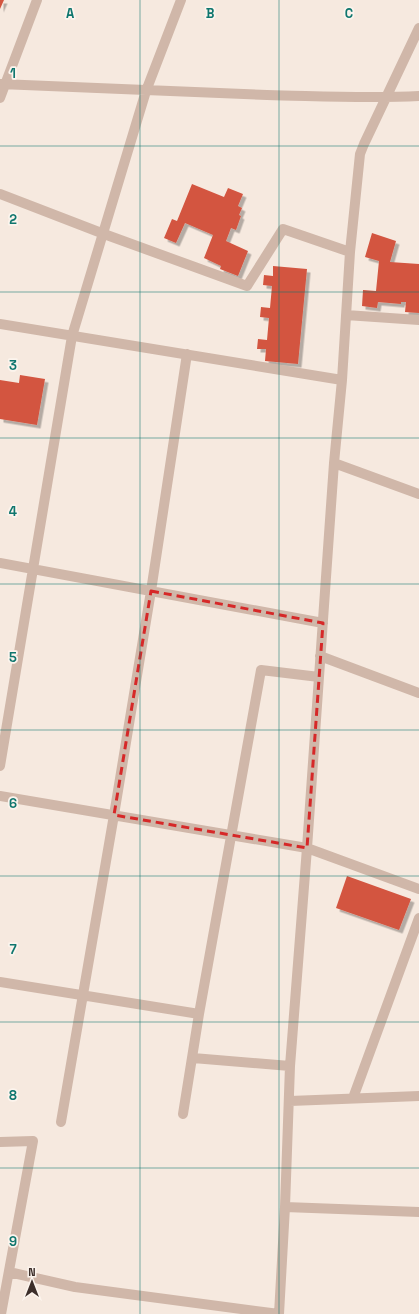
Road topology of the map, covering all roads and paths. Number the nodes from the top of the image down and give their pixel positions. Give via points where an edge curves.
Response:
1 (37, 0) edge
2 (181, 0) edge
3 (419, 28) edge
4 (2, 84) edge
5 (146, 91) junction
6 (419, 96) edge
7 (0, 98) edge
8 (386, 98) junction
9 (0, 194) edge
10 (104, 234) junction
11 (350, 252) junction
12 (346, 315) junction
13 (419, 320) edge
14 (0, 324) edge
15 (72, 336) junction
16 (187, 354) junction
17 (342, 380) junction
18 (334, 463) junction
19 (419, 494) edge
20 (0, 563) edge
21 (33, 569) junction
22 (151, 591) junction
23 (323, 623) junction
24 (320, 656) junction
25 (319, 676) junction
26 (419, 693) edge
27 (0, 766) edge
28 (0, 796) edge
29 (114, 815) junction
30 (231, 835) junction
31 (307, 848) junction
32 (419, 889) edge
33 (419, 918) edge
34 (0, 982) edge
35 (82, 995) junction
36 (199, 1014) junction
37 (193, 1058) junction
38 (290, 1066) junction
39 (419, 1096) edge
40 (353, 1098) junction
41 (290, 1101) junction
42 (183, 1114) dead end
43 (61, 1122) dead end
44 (0, 1142) edge
45 (285, 1207) junction
46 (419, 1212) edge
47 (8, 1272) junction
48 (1, 1314) edge
49 (279, 1314) edge

1 - 4 street
2 - 5 street
3 - 8 street
4 - 5 street
4 - 7 street
5 - 8 street
5 - 10 street
6 - 8 street
8 - 11 street via 360,154
9 - 10 street
10 - 11 street via 247,286 283,229
10 - 15 street
11 - 12 street
12 - 13 street
12 - 17 street
14 - 15 street
15 - 16 street
15 - 21 street
16 - 17 street
16 - 22 street
17 - 18 street
18 - 19 street
18 - 23 street
20 - 21 street
21 - 22 street
21 - 27 street
22 - 23 street
22 - 29 street
23 - 24 street
24 - 25 street
24 - 26 street
25 - 30 street via 261,670
25 - 31 street
28 - 29 street
29 - 30 street
29 - 35 street
30 - 31 street
30 - 36 street
31 - 32 street
31 - 38 street
33 - 40 street
34 - 35 street
35 - 36 street
35 - 43 street
36 - 37 street
37 - 38 street
37 - 42 street
38 - 41 street
39 - 40 street
40 - 41 street
41 - 45 street
44 - 47 street via 32,1141
45 - 46 street
45 - 49 street
47 - 48 street
47 - 49 street via 75,1287

